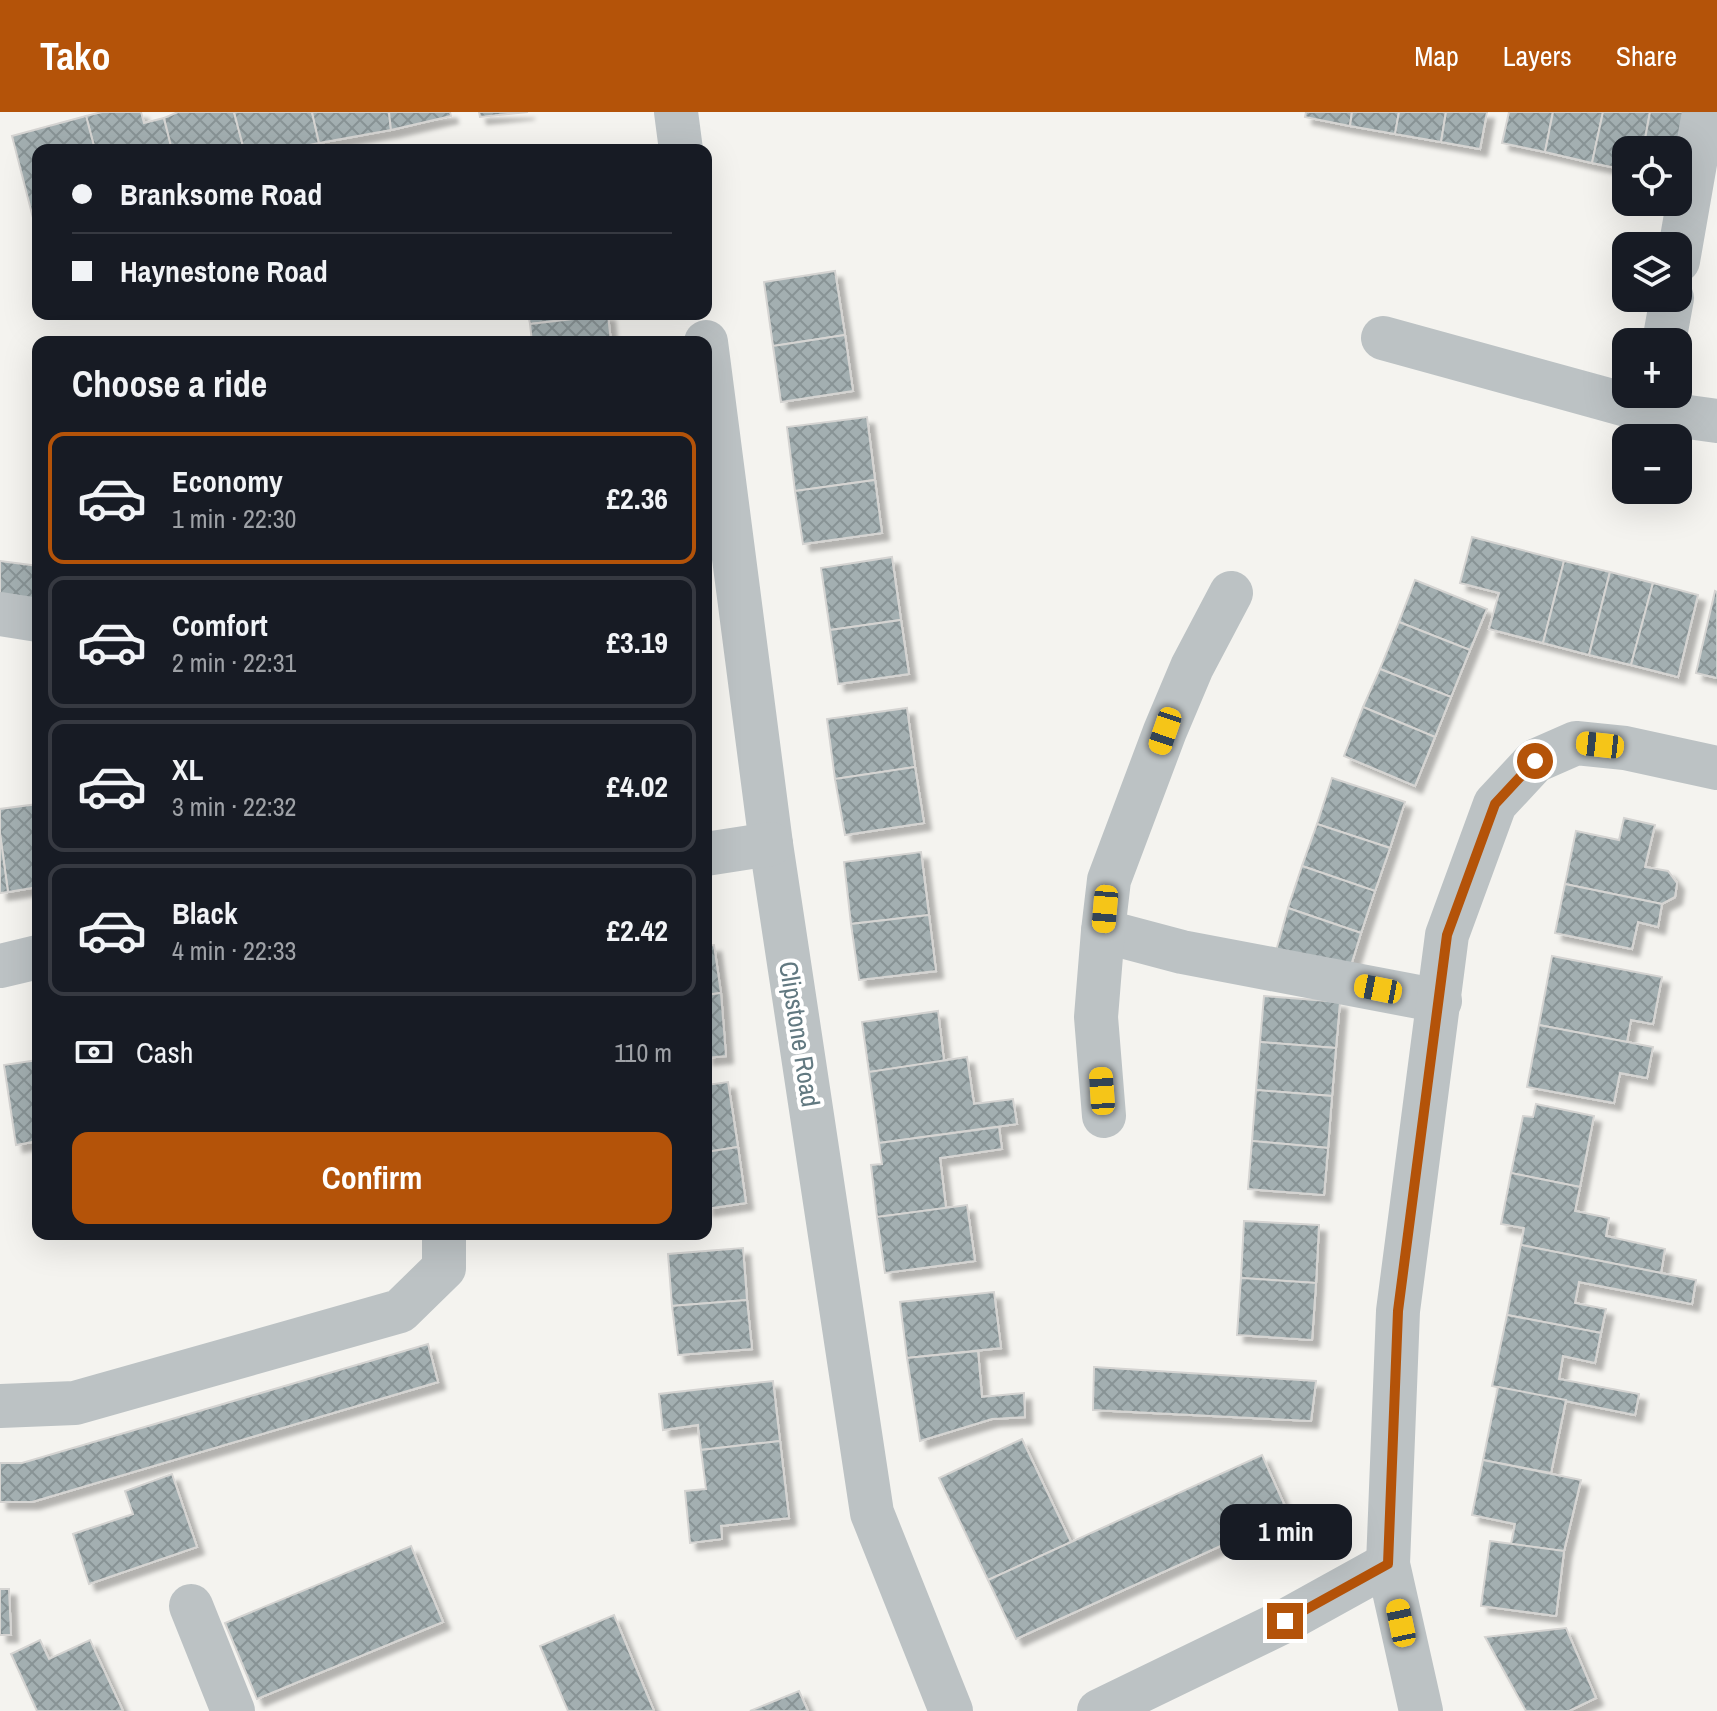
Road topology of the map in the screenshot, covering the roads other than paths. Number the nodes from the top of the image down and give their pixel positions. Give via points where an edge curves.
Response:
1 (676, 112) edge
2 (1704, 112) edge
3 (680, 144) edge
4 (1683, 232) edge
5 (1383, 338) dead end
6 (712, 388) edge
7 (1612, 393) edge
8 (1672, 408) edge
9 (1717, 421) edge
10 (1231, 593) dead end
11 (0, 614) edge
12 (32, 619) edge
13 (1717, 768) edge
14 (771, 844) junction
15 (712, 853) edge
16 (1103, 931) junction
17 (32, 958) edge
18 (0, 966) edge
19 (1440, 1001) junction
20 (1104, 1116) dead end
21 (444, 1240) edge
22 (0, 1406) edge
23 (1388, 1564) junction
24 (191, 1606) dead end
25 (233, 1711) edge
26 (951, 1711) edge
27 (1099, 1711) edge
28 (1421, 1711) edge

1 - 3 street
2 - 4 street
5 - 7 street
6 - 14 street, Clipstone Road
8 - 9 street
10 - 16 street via 1165,731 1109,880
11 - 12 street
13 - 19 street via 1576,743 1535,761 1495,804 1447,935
14 - 15 street
14 - 26 street, Clipstone Road via 872,1513
16 - 19 street via 1182,952
16 - 20 street via 1096,1017
17 - 18 street
19 - 23 street via 1398,1311
21 - 22 street via 444,1268 400,1311 75,1403
23 - 27 street via 1285,1621
23 - 28 street
24 - 25 street

